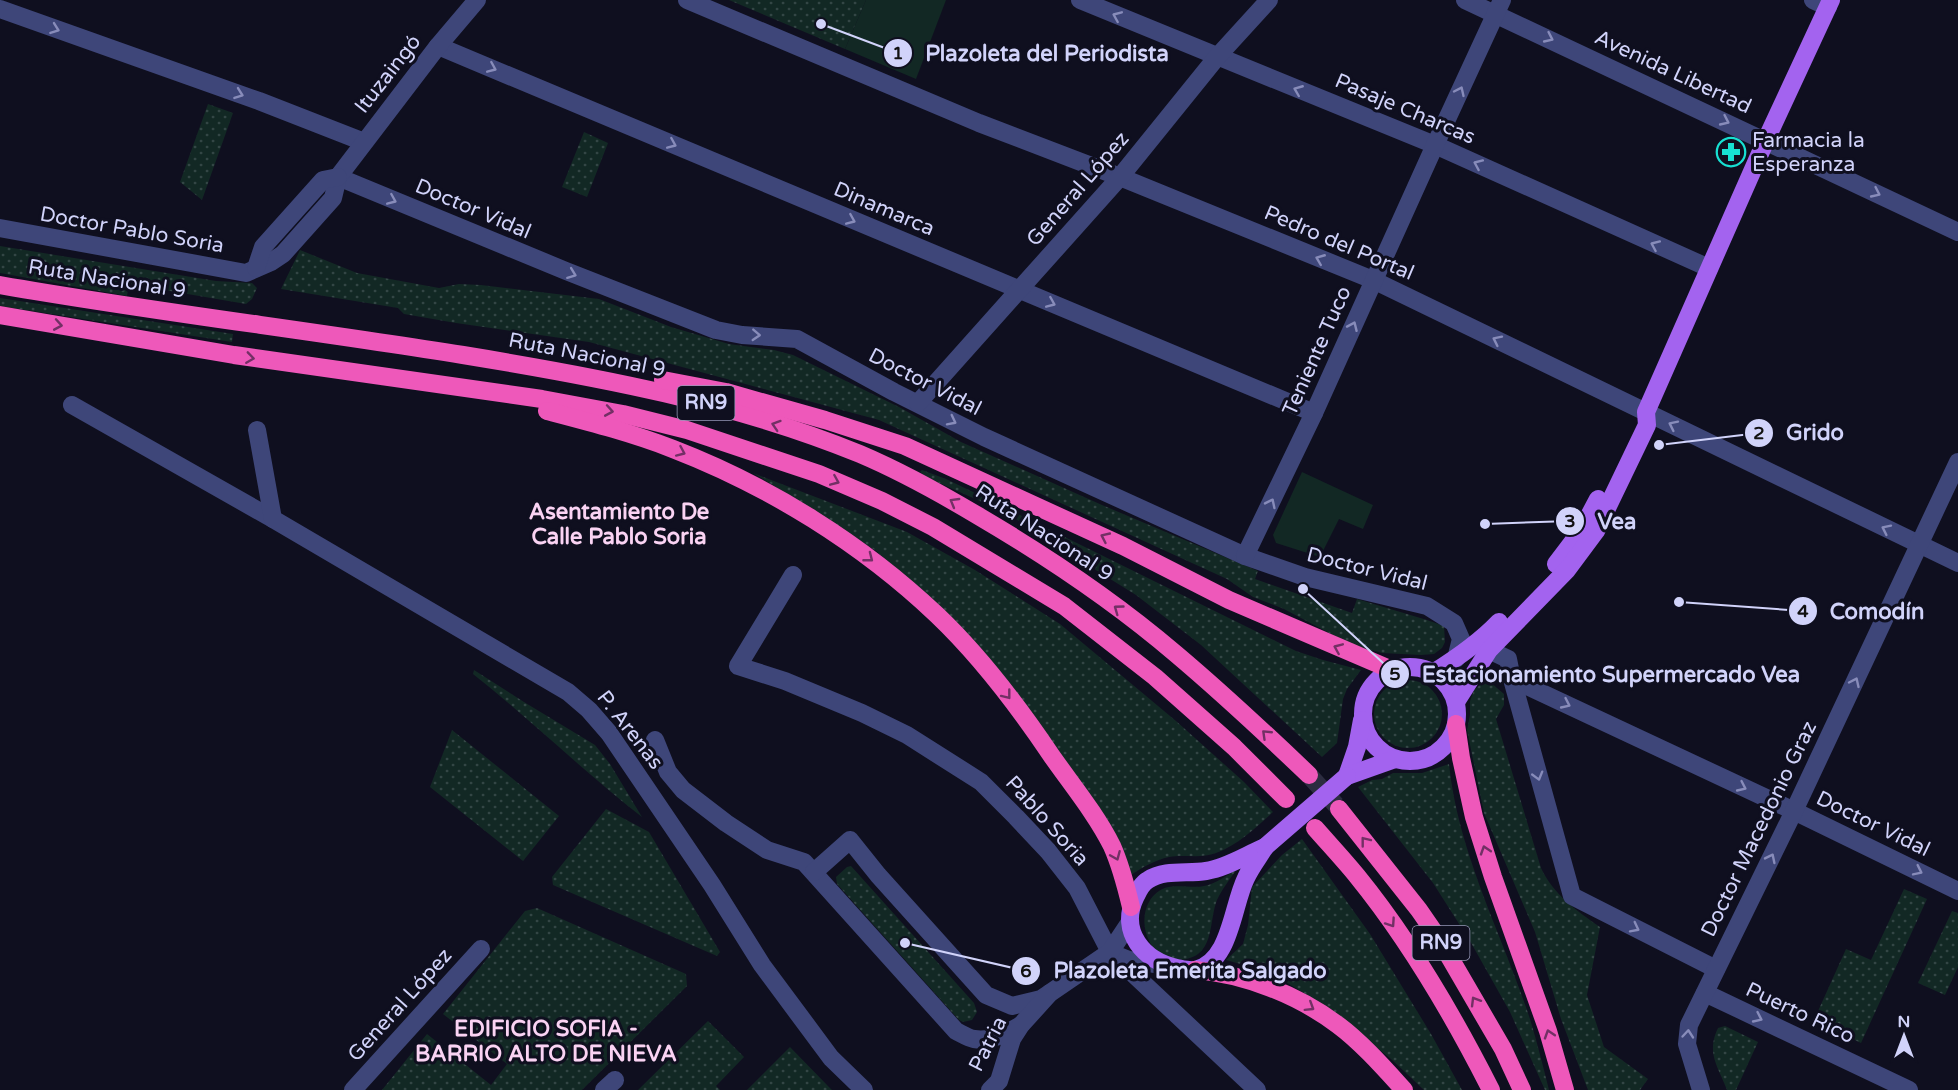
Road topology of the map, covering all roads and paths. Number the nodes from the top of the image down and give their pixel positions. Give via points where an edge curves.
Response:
1 (477, 0) edge
2 (687, 0) edge
3 (1080, 0) edge
4 (1269, 0) edge
5 (1465, 0) edge
6 (1824, 2) edge
7 (1499, 7) edge
8 (0, 9) edge
9 (438, 46) junction
10 (1217, 57) junction
11 (1766, 141) junction
12 (364, 142) junction
13 (1434, 145) junction
14 (338, 177) junction
15 (1120, 177) junction
16 (0, 228) edge
17 (1958, 232) edge
18 (256, 268) joint
19 (1709, 268) junction
20 (1374, 280) junction
21 (0, 285) edge
22 (1020, 290) junction
23 (0, 315) edge
24 (556, 370) junction
25 (464, 388) junction
26 (918, 403) junction
27 (72, 405) dead end
28 (1646, 412) junction
29 (1314, 413) junction
30 (257, 430) dead end
31 (1958, 462) edge
32 (273, 519) junction
33 (1919, 545) junction
34 (1245, 556) junction
35 (1958, 563) edge
36 (793, 575) dead end
37 (1489, 650) junction
38 (1456, 659) junction
39 (1392, 670) junction
40 (1433, 673) junction
41 (1512, 679) junction
42 (1456, 702) junction
43 (1362, 716) junction
44 (1456, 724) junction
45 (655, 740) dead end
46 (1395, 759) junction
47 (1309, 775) tunnel mouth
48 (1347, 776) junction
49 (1286, 799) dead end
50 (1340, 809) tunnel mouth
51 (1794, 811) junction
52 (1315, 828) dead end
53 (1265, 847) junction
54 (814, 872) junction
55 (1958, 891) edge
56 (1130, 914) junction
57 (481, 949) dead end
58 (1110, 952) junction
59 (1168, 966) junction
60 (1716, 969) junction
61 (1196, 970) junction
62 (1050, 993) junction
63 (1705, 993) junction
64 (1021, 1025) junction
65 (998, 1087) edge
66 (353, 1090) edge
67 (864, 1090) edge
68 (1257, 1090) edge
69 (1404, 1090) edge
70 (1491, 1090) edge
71 (1522, 1090) edge
72 (1566, 1090) edge
73 (1701, 1090) edge
74 (1909, 1090) edge

1 - 9 street, Ituzaingó
2 - 15 street, Pedro del Portal
10 -> 3 street, Pasaje Charcas
4 - 10 street, General López
5 - 7 street, Avenida Libertad
6 - 11 main road
7 -> 11 street, Avenida Libertad
13 -> 7 street, Teniente Tuco
8 -> 12 street
9 - 12 street, Ituzaingó
9 -> 22 street, Dinamarca
13 -> 10 street, Pasaje Charcas
10 - 15 street, General López
11 -> 17 street, Avenida Libertad
11 - 19 main road
12 - 14 street, Ituzaingó
19 -> 13 street, Pasaje Charcas
13 - 20 street, Teniente Tuco
14 - 18 street, Ituzaingó via 333,198 291,245 272,262
14 -> 26 street, Doctor Vidal via 716,330 797,339
20 -> 15 street, Pedro del Portal
15 - 22 street, General López
16 - 18 street, Doctor Pablo Soria via 246,273
19 - 28 main road
28 -> 20 street, Pedro del Portal
29 -> 20 street, Teniente Tuco
21 - 24 highway, Ruta Nacional 9 / RN9
22 - 26 street, General López
22 -> 29 street, Dinamarca
23 -> 25 highway, RN9 via 234,355
39 -> 24 highway via 1229,600 1124,546 905,446 726,392 632,374
47 -> 24 highway, Ruta Nacional 9 / RN9 via 1254,722 1125,614 1037,551 909,477 861,455 762,420 684,397
25 -> 49 highway, RN9 via 623,414 687,430 819,474 882,501 1064,606 1155,676
25 -> 56 highway via 673,449 778,500 866,555 937,615 1019,710 1102,828 1121,869
26 -> 34 street, Doctor Vidal via 1045,466
27 - 32 street, P. Arenas
33 -> 28 street, Pedro del Portal
28 - 37 main road via 1647,425 1596,531 1567,570
28 - 38 main road via 1636,420 1581,531 1557,563 1484,638
34 -> 29 street, Teniente Tuco
30 - 32 street
31 - 33 street, Doctor Macedonio Graz
32 - 67 street, P. Arenas via 568,692 589,710 668,819 762,965 831,1058
33 - 35 street, Pedro del Portal
51 -> 33 street, Doctor Macedonio Graz
34 - 38 street, Doctor Vidal via 1305,577 1427,606 1454,622 1461,639
36 - 58 street, Pablo Soria via 738,666 862,713 907,735 981,782 1048,851 1077,888
37 - 41 street via 1508,659
37 - 42 main road
38 - 40 main road
39 - 40 main road via 1406,667
39 - 43 main road via 1370,688
40 - 42 main road via 1451,690
41 -> 51 street, Doctor Vidal
41 -> 60 street via 1572,896
42 - 44 main road
43 - 46 main road via 1372,743
43 - 48 main road
44 - 46 main road via 1452,737 1434,755 1422,760
72 -> 44 highway via 1474,817
45 - 54 street via 668,772 683,790 767,850 804,862
46 - 48 main road
48 - 53 main road, bridge
71 -> 50 highway, RN9 via 1503,1049 1438,939
51 -> 55 street, Doctor Vidal
60 -> 51 street, Doctor Macedonio Graz
52 -> 70 highway, RN9 via 1358,877 1414,958 1464,1036
53 - 56 main road via 1214,869 1169,873 1147,880
53 - 61 main road via 1246,878 1225,943 1212,961
54 - 62 street via 850,840 986,995 1012,1006
54 - 64 street via 956,1031 974,1039 993,1038
56 - 58 street
56 - 59 main road via 1133,940 1152,959
57 - 66 street, General López
58 - 59 street via 1129,960
58 - 62 street, Patria
58 - 68 street, Pablo Soria
59 - 61 main road
60 - 63 street, Doctor Macedonio Graz
61 -> 69 highway via 1261,985 1301,1002 1338,1025
62 - 64 street, Patria
73 -> 63 street, Doctor Macedonio Graz via 1688,1044 1689,1025
63 -> 74 street, Puerto Rico
64 - 65 street, Patria via 1012,1039

